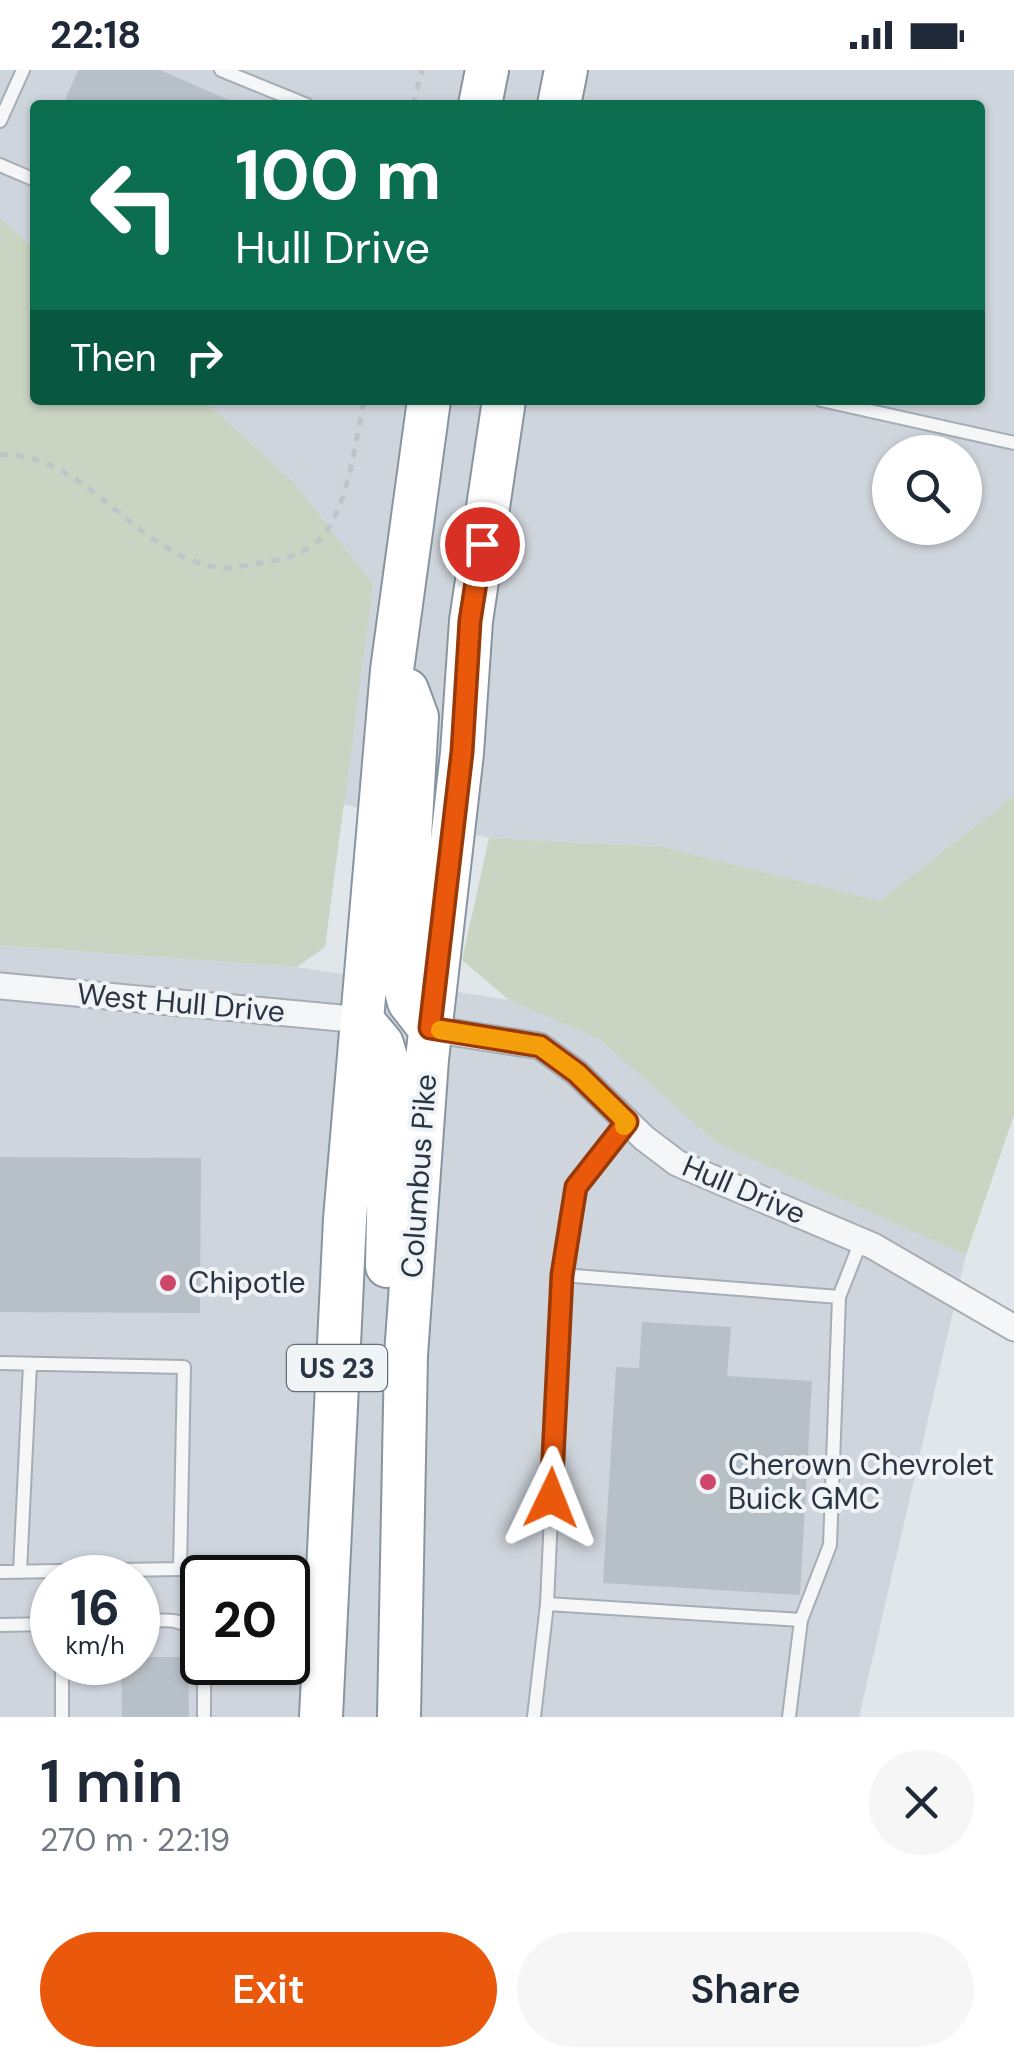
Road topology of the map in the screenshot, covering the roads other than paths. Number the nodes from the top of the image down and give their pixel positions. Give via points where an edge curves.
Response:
1 (23, 70) edge
2 (221, 70) edge
3 (486, 70) edge
4 (566, 70) edge
5 (296, 100) edge
6 (481, 100) edge
7 (560, 100) edge
8 (0, 121) edge
9 (0, 165) edge
10 (30, 178) edge
11 (428, 405) edge
12 (503, 405) edge
13 (844, 405) edge
14 (1014, 443) edge
15 (392, 670) junction
16 (0, 986) edge
17 (362, 1020) junction
18 (430, 1028) junction
19 (627, 1122) junction
20 (861, 1241) junction
21 (562, 1275) junction
22 (838, 1296) junction
23 (1014, 1328) edge
24 (0, 1364) edge
25 (30, 1364) junction
26 (404, 1421) junction
27 (0, 1572) edge
28 (20, 1572) junction
29 (548, 1604) junction
30 (801, 1620) junction
31 (160, 1622) edge
32 (30, 1624) edge
33 (0, 1625) edge
34 (62, 1685) edge
35 (62, 1717) edge
36 (204, 1717) edge
37 (322, 1717) edge
38 (399, 1717) edge
39 (534, 1717) edge
40 (789, 1717) edge

1 - 8 lane
2 - 5 lane
3 - 6 highway
4 - 7 highway
9 - 10 lane
11 - 15 highway, US 23
12 - 18 highway, Columbus Pike / US 23 via 470,621
13 - 14 lane
15 - 17 highway, US 23
15 - 18 highway via 413,698 417,717 402,976 409,1002
16 - 17 street, West Hull Drive
17 - 26 highway via 382,1044 391,1074 381,1384
17 - 37 highway, US 23 via 344,1220
18 - 19 street, Hull Drive via 540,1046
18 - 26 highway, Columbus Pike / US 23
19 - 20 street, Hull Drive via 677,1164
19 - 21 lane via 576,1187
20 - 22 lane
20 - 23 street, Hull Drive
21 - 22 lane
21 - 29 lane
22 - 30 lane via 830,1545
24 - 25 lane
25 - 28 lane
25 - 28 lane via 184,1367 180,1569
26 - 38 highway, Columbus Pike / US 23
27 - 28 lane
29 - 30 lane
29 - 39 lane
30 - 40 lane
31 - 36 lane via 179,1622 194,1632
32 - 33 lane
34 - 35 lane

